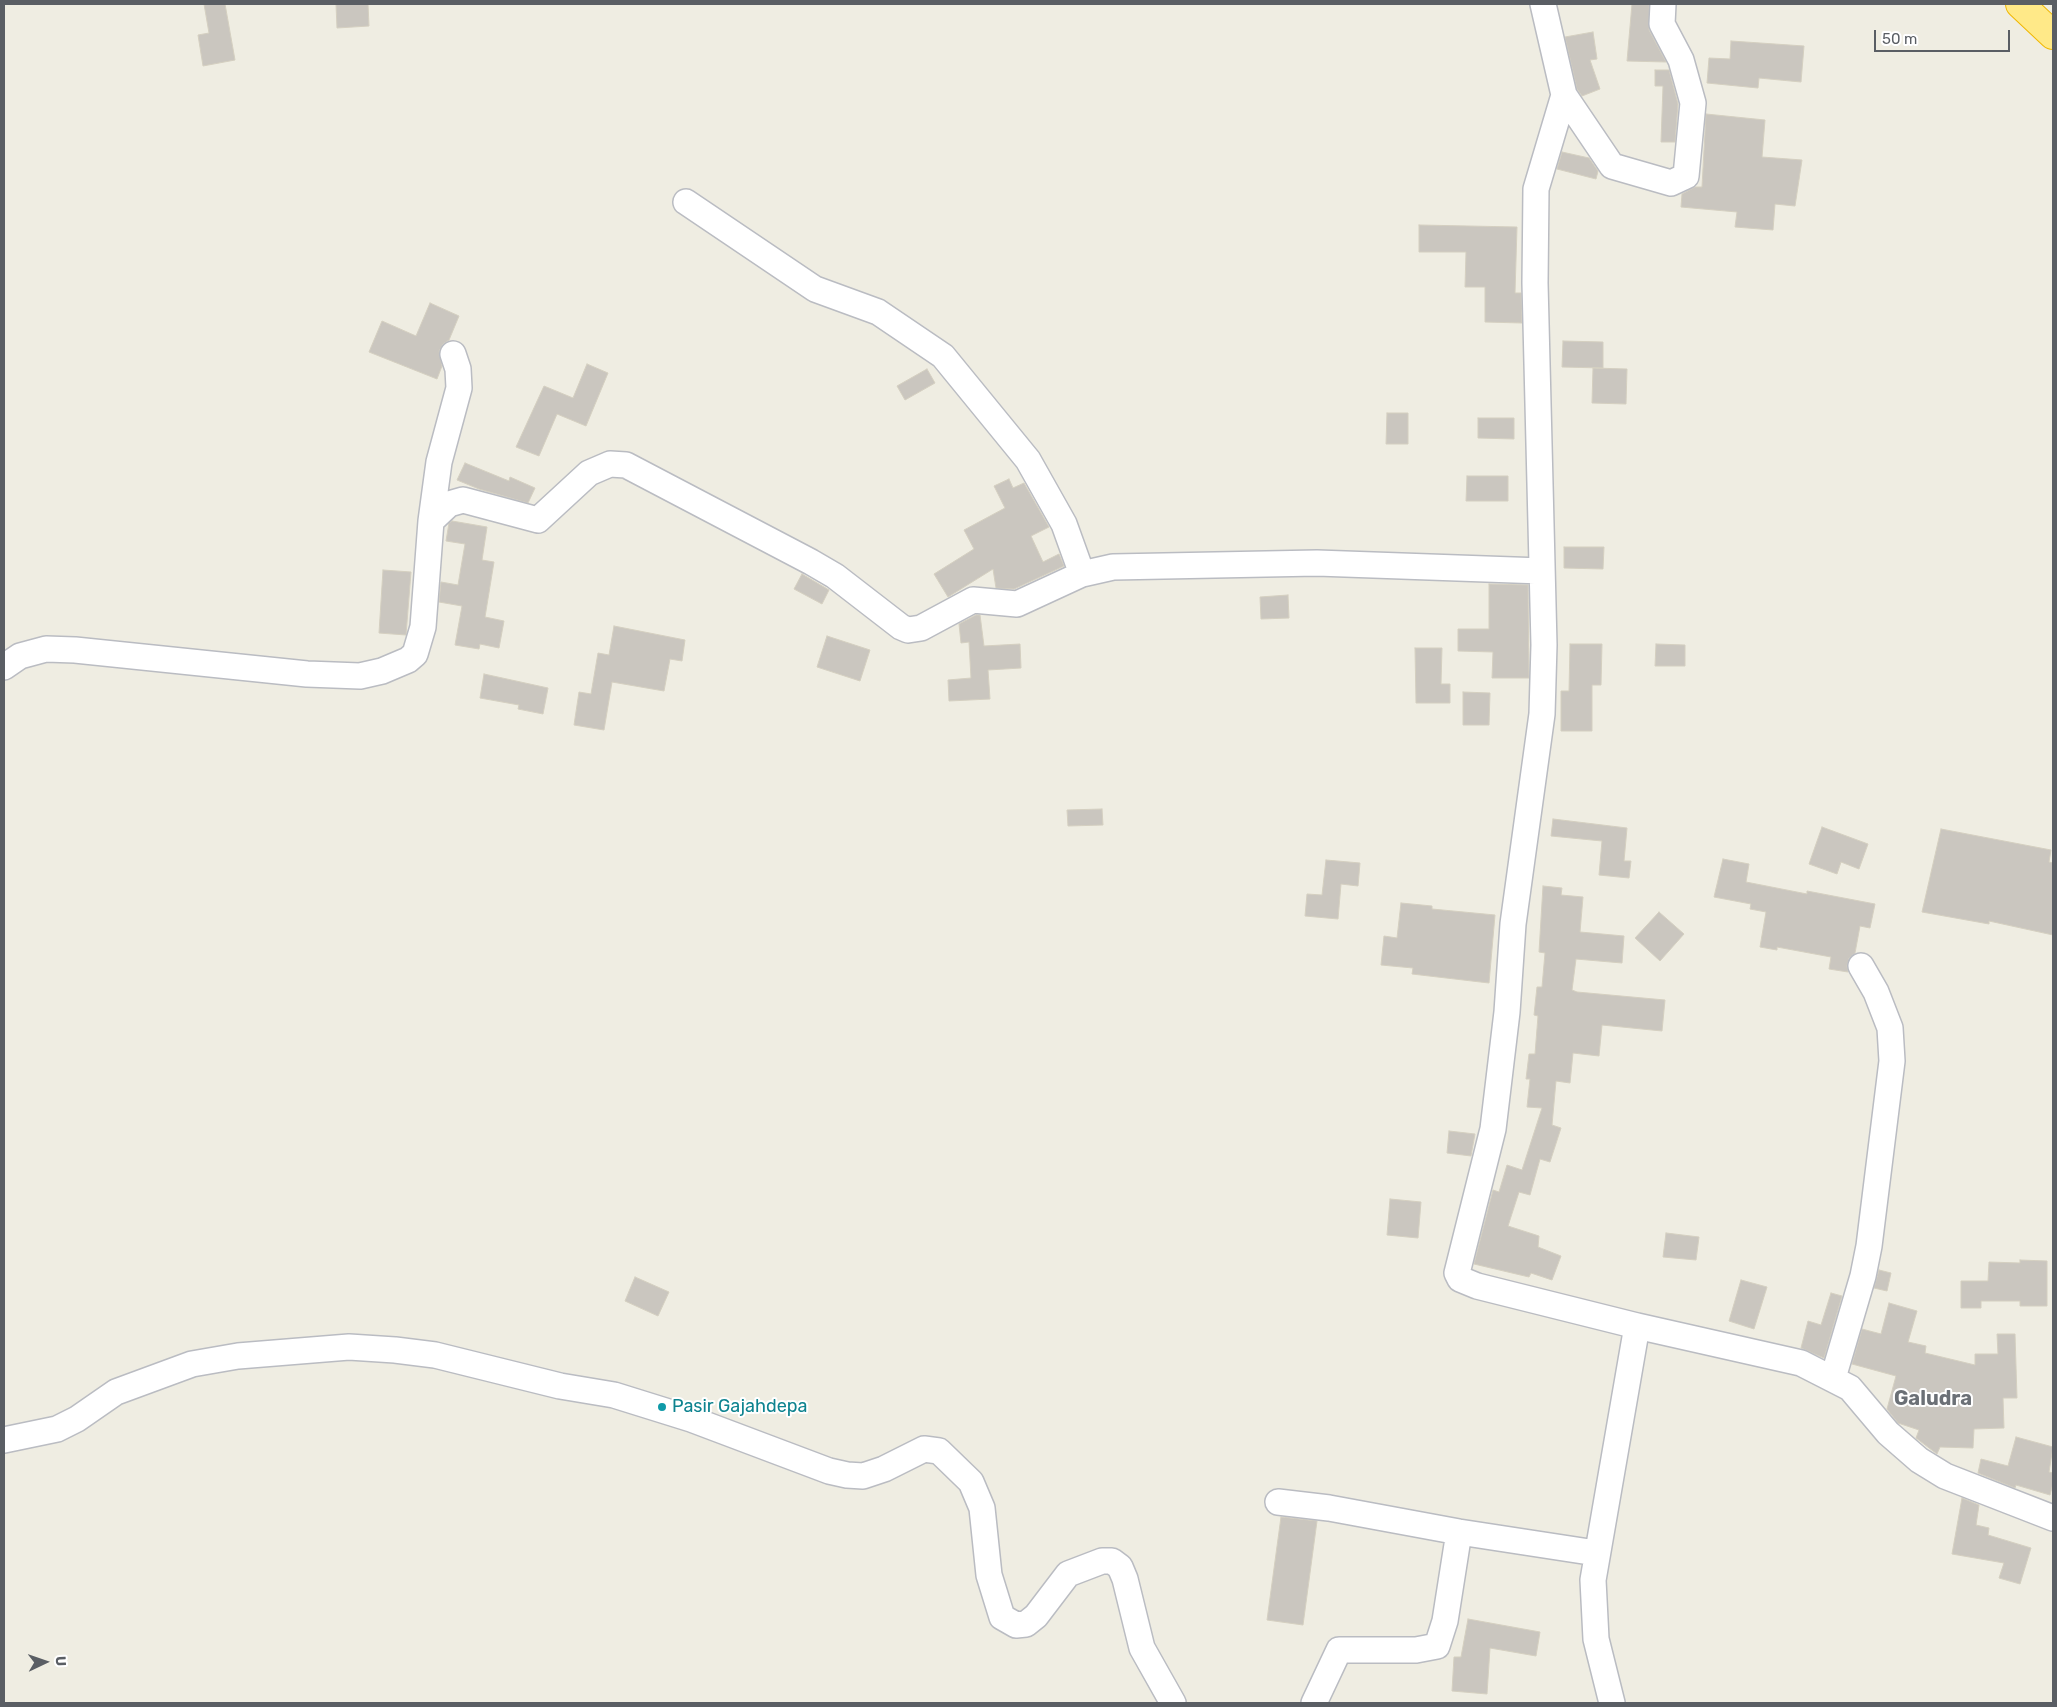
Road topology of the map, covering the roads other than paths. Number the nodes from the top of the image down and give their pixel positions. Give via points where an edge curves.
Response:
1 (1544, 4) edge
2 (1662, 4) edge
3 (2020, 4) edge
4 (2053, 35) edge
5 (1564, 95) junction
6 (686, 202) dead end
7 (453, 354) dead end
8 (431, 521) junction
9 (1542, 571) junction
10 (1082, 574) junction
11 (4, 667) edge
12 (1861, 966) dead end
13 (1637, 1326) junction
14 (1833, 1378) junction
15 (4, 1440) edge
16 (1278, 1502) dead end
17 (2053, 1518) edge
18 (1459, 1532) junction
19 (1596, 1553) junction
20 (1173, 1703) edge
21 (1314, 1703) edge
22 (1612, 1703) edge

1 - 5 street
2 - 5 street via 1662,24 1680,60 1693,103 1686,176 1671,184 1612,166
3 - 4 highway
5 - 9 street via 1536,189
6 - 10 street via 815,289 878,312 943,356 1028,460 1064,524
7 - 8 street via 459,388 439,462
8 - 10 street via 449,504 463,500 538,520 594,469 620,464 811,562 908,630 921,628 973,600 1017,604
8 - 11 street via 423,627 415,654 382,671 360,676 307,674 46,649 20,656
9 - 10 street via 1317,563 1113,567
9 - 13 street via 1542,714 1514,924 1493,1129 1457,1273 1460,1279 1478,1286
12 - 14 street via 1876,992 1890,1028 1892,1061 1869,1246
13 - 14 street via 1801,1362
13 - 19 street
14 - 17 street via 1850,1388 1888,1433 1932,1468
15 - 20 street via 57,1429 116,1392 192,1364 238,1356 349,1347 435,1355 614,1396 691,1419 829,1472 863,1476 924,1449 939,1451 971,1482 982,1508 989,1575 1002,1617 1016,1625 1026,1624 1036,1616 1068,1574 1102,1561 1112,1561 1126,1578 1142,1648
16 - 18 street
18 - 19 street
18 - 21 street via 1445,1621 1437,1646 1416,1650 1340,1650
19 - 22 street via 1592,1580 1596,1639

